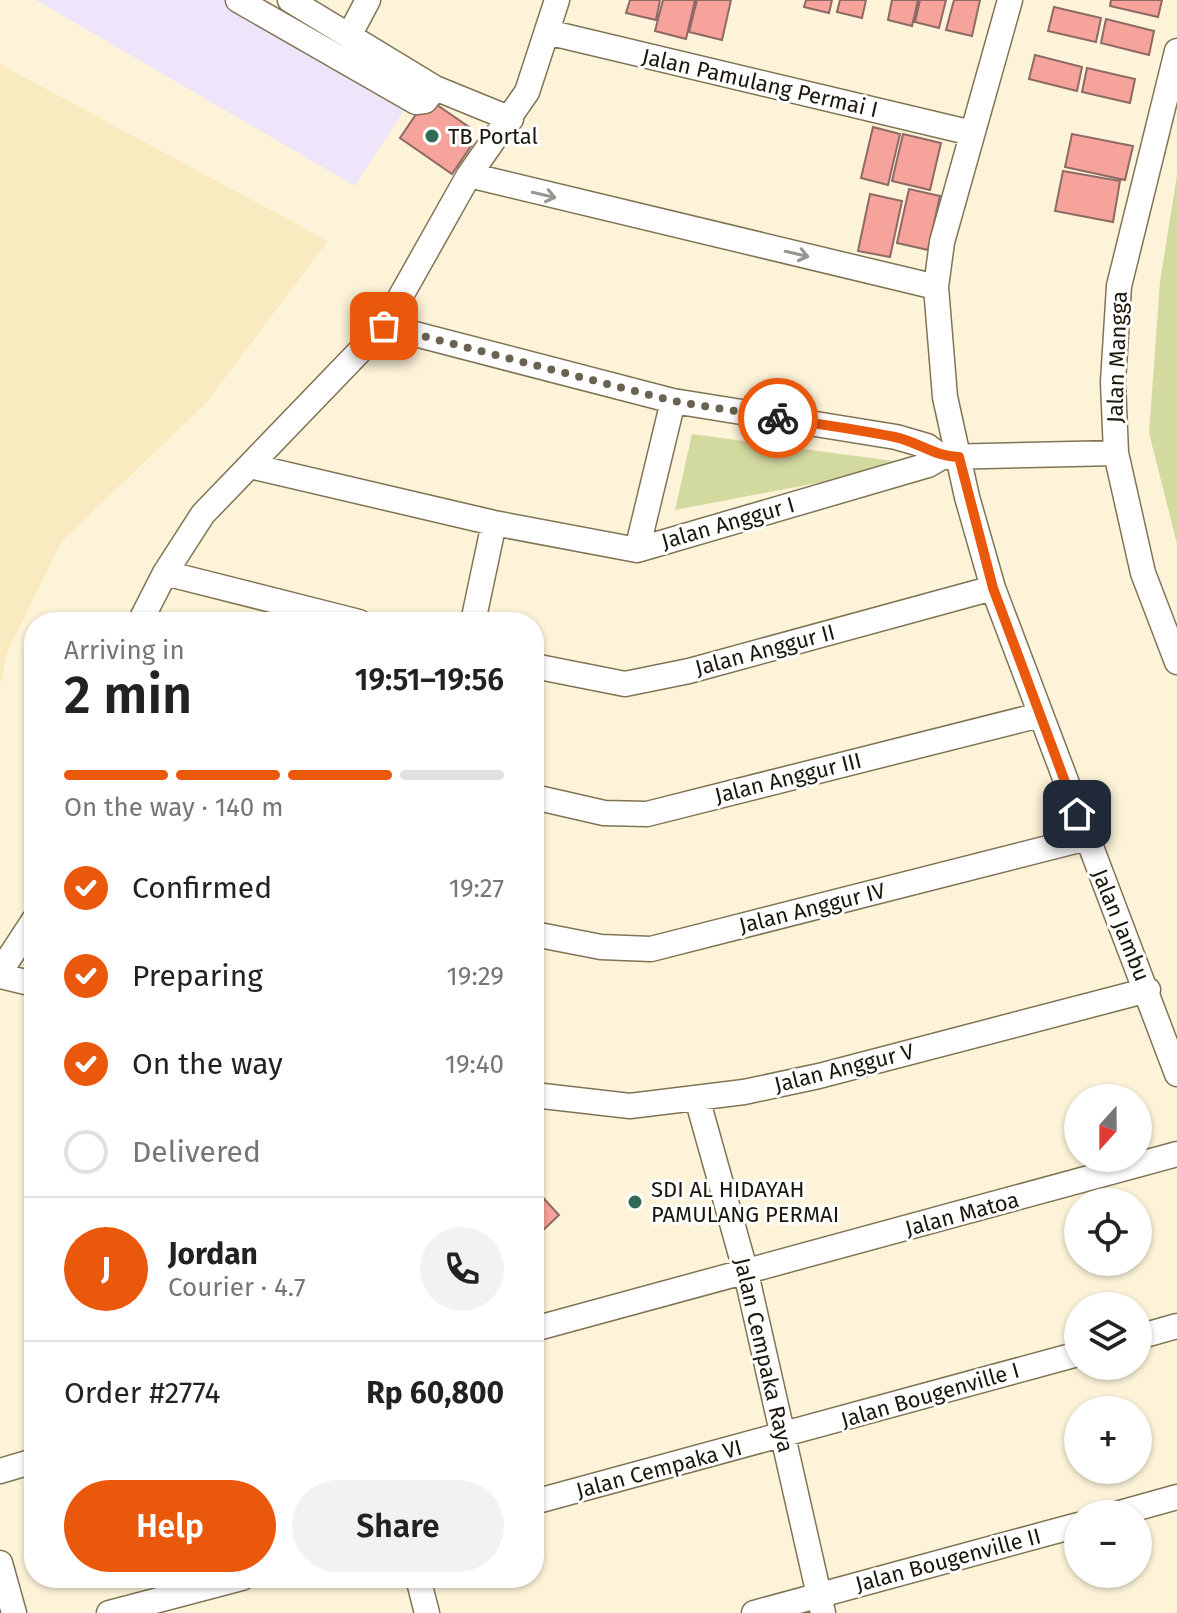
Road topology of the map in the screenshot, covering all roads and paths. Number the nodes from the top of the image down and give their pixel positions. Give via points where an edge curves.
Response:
1 (238, 0) edge
2 (290, 0) edge
3 (368, 0) edge
4 (557, 0) edge
5 (1010, 0) edge
6 (547, 32) junction
7 (349, 36) junction
8 (1177, 51) edge
9 (435, 88) junction
10 (511, 119) junction
11 (972, 133) junction
12 (469, 175) junction
13 (936, 287) junction
14 (384, 326) junction
15 (673, 401) junction
16 (1116, 453) junction
17 (950, 457) junction
18 (250, 466) junction
19 (494, 523) junction
20 (637, 550) junction
21 (165, 573) junction
22 (993, 588) junction
23 (145, 612) edge
24 (319, 612) edge
25 (475, 612) edge
26 (1177, 662) edge
27 (544, 668) edge
28 (1040, 715) junction
29 (544, 799) edge
30 (1087, 838) junction
31 (24, 936) edge
32 (544, 936) edge
33 (0, 974) edge
34 (24, 981) edge
35 (1148, 990) junction
36 (1177, 1074) edge
37 (544, 1096) edge
38 (697, 1098) junction
39 (1177, 1154) edge
40 (746, 1273) junction
41 (544, 1326) edge
42 (1177, 1326) edge
43 (1152, 1333) edge
44 (1064, 1358) edge
45 (783, 1436) junction
46 (24, 1464) edge
47 (0, 1471) edge
48 (1177, 1497) edge
49 (544, 1499) edge
50 (1152, 1504) edge
51 (1064, 1529) edge
52 (0, 1563) edge
53 (204, 1588) edge
54 (421, 1588) edge
55 (821, 1604) edge
56 (14, 1613) edge
57 (109, 1613) edge
58 (427, 1613) edge
59 (754, 1613) edge

1 - 9 street via 416,102 425,101
2 - 7 street
3 - 7 street
4 - 6 street
5 - 11 street, Jalan Jambu
6 - 10 street via 527,92
6 - 11 street, Jalan Pamulang Permai I
7 - 9 street
8 - 16 street, Jalan Mangga via 1119,286 1113,382
9 - 10 street
10 - 12 street
11 - 13 street, Jalan Jambu via 947,218
12 -> 13 street
12 - 14 street
13 - 17 street, Jalan Jambu
14 - 15 street
14 - 18 street
15 - 17 street via 896,437
15 - 20 street
16 - 17 street
16 - 26 street, Jalan Mangga via 1143,573
17 - 20 street, Jalan Anggur I
17 - 22 street, Jalan Jambu
18 - 19 street, Jalan Anggur I
18 - 21 street via 203,514
19 - 20 street, Jalan Anggur I
19 - 25 street
21 - 23 street
21 - 24 street
22 - 27 street, Jalan Anggur II via 625,684
22 - 28 street, Jalan Jambu
28 - 29 street, Jalan Anggur III via 647,814 604,813
28 - 30 street, Jalan Jambu
30 - 32 street, Jalan Anggur IV via 651,949 601,947
30 - 35 street, Jalan Jambu
31 - 33 street
33 - 34 street
35 - 36 street, Jalan Jambu
35 - 38 street, Jalan Anggur V via 819,1076
37 - 38 street, Jalan Anggur V via 630,1106
38 - 40 street, Jalan Cempaka Raya
39 - 40 street, Jalan Matoa
40 - 41 street, Jalan Matoa
40 - 45 street, Jalan Cempaka Raya
42 - 43 street
44 - 45 street, Jalan Bougenville I
45 - 49 street, Jalan Cempaka VI
45 - 55 street, Jalan Cempaka Raya
46 - 47 street
48 - 50 street
51 - 55 street, Jalan Bougenville II
52 - 56 street
53 - 57 street
54 - 58 street
55 - 59 street, Jalan Bougenville II

